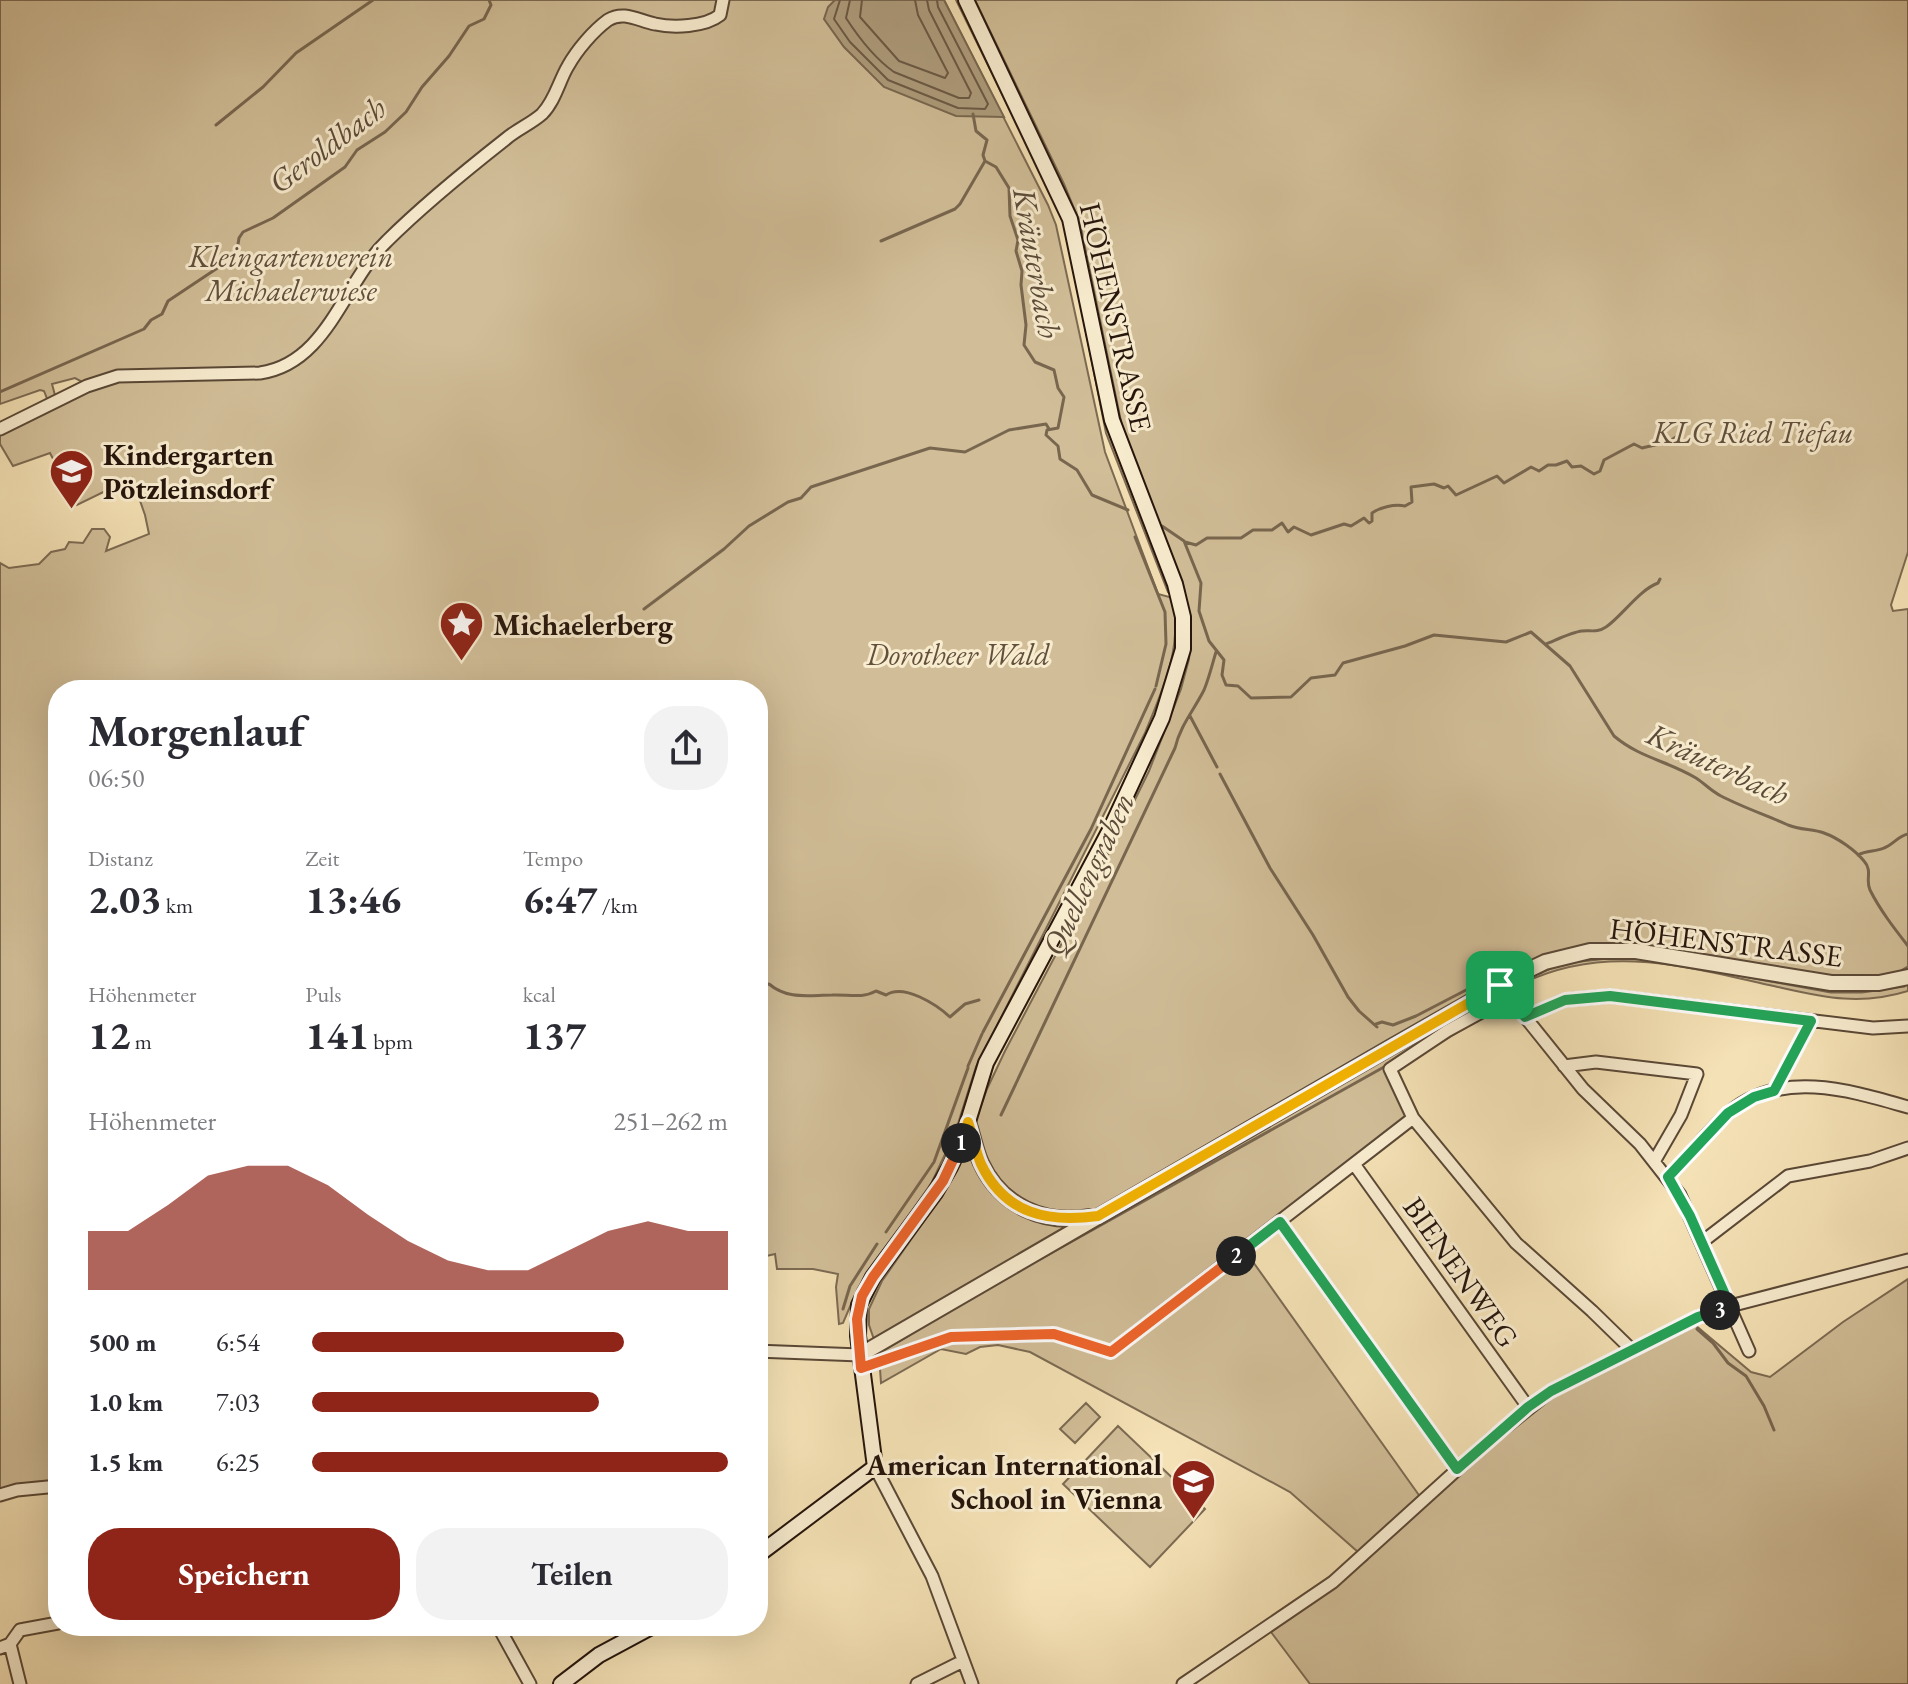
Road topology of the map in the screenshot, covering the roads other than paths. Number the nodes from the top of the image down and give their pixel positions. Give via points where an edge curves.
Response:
1 (723, 0) edge
2 (966, 0) edge
3 (0, 429) edge
4 (1908, 977) edge
5 (1504, 991) junction
6 (1525, 1017) junction
7 (1811, 1021) junction
8 (1908, 1026) edge
9 (1564, 1066) junction
10 (1774, 1091) junction
11 (1908, 1107) edge
12 (1413, 1118) junction
13 (968, 1122) junction
14 (1908, 1148) edge
15 (1655, 1160) junction
16 (1354, 1164) junction
17 (1668, 1177) junction
18 (1098, 1216) junction
19 (1280, 1222) junction
20 (1702, 1242) junction
21 (1908, 1260) edge
22 (1730, 1306) junction
23 (1632, 1350) junction
24 (1749, 1351) dead end
25 (768, 1352) edge
26 (861, 1362) junction
27 (1528, 1407) junction
28 (875, 1467) junction
29 (1457, 1469) junction
30 (48, 1487) edge
31 (0, 1495) edge
32 (768, 1547) edge
33 (48, 1625) edge
34 (504, 1636) edge
35 (634, 1636) edge
36 (5, 1646) edge
37 (963, 1661) junction
38 (20, 1684) edge
39 (530, 1684) edge
40 (561, 1684) edge
41 (917, 1684) edge
42 (972, 1684) edge
43 (1183, 1684) edge

1 - 3 street via 720,15 705,22 657,25 616,16 603,25 580,48 541,115 424,205 378,249 331,322 291,363 260,373 118,376
2 - 13 main road, HÖHENSTRASSE via 1070,219 1112,420 1183,617 1176,679 1150,746 994,1045
4 - 5 main road, HÖHENSTRASSE via 1831,983 1649,952 1606,950 1545,962
5 - 6 street
5 - 12 street via 1390,1069
5 - 18 main road, HÖHENSTRASSE via 1391,1047
6 - 7 street via 1565,1000 1610,996
6 - 9 street
7 - 8 street
7 - 10 street
9 - 15 street
9 - 15 street via 1596,1062 1697,1074
10 - 11 street via 1803,1086 1845,1089
10 - 17 street via 1728,1113
12 - 16 street
12 - 23 street via 1520,1248
13 - 18 main road, HÖHENSTRASSE via 988,1176 1014,1203 1050,1218
13 - 26 main road via 943,1181 862,1296 857,1319
14 - 20 street via 1870,1161 1788,1176
15 - 17 street
16 - 19 street
16 - 27 street, BIENENWEG
17 - 20 street
18 - 26 main road
19 - 26 street via 1111,1352 1054,1334 951,1337
19 - 29 street
20 - 22 street
21 - 22 street
22 - 23 street
22 - 24 street
23 - 27 street
25 - 26 street
26 - 28 main road
27 - 29 street
28 - 32 main road
28 - 37 street via 932,1576
29 - 43 street via 1333,1582
30 - 31 street
33 - 36 street via 20,1630
34 - 39 street
35 - 40 main road
36 - 38 street
37 - 41 street
37 - 42 street

